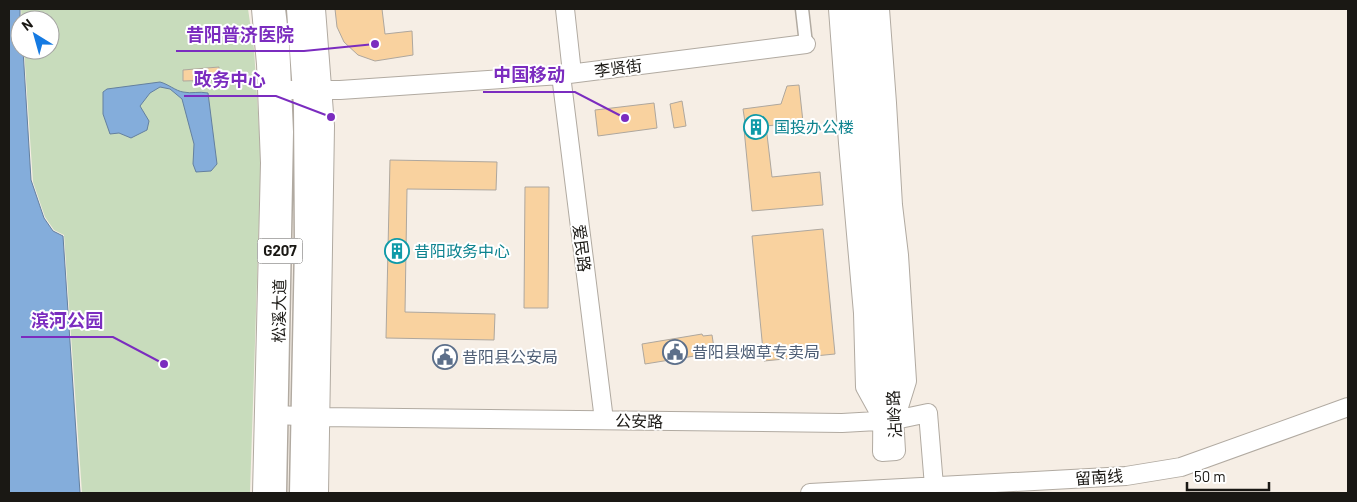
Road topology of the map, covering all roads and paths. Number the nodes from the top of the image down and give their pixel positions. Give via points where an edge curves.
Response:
1 (261, 9) edge
2 (274, 9) edge
3 (298, 9) edge
4 (316, 9) edge
5 (564, 9) edge
6 (802, 9) edge
7 (838, 9) edge
8 (854, 9) edge
9 (866, 9) edge
10 (880, 9) edge
11 (806, 44) joint
12 (566, 74) junction
13 (280, 90) junction
14 (313, 90) junction
15 (1348, 407) edge
16 (277, 415) junction
17 (312, 417) junction
18 (604, 420) junction
19 (889, 420) junction
20 (934, 486) junction
21 (262, 493) edge
22 (275, 493) edge
23 (301, 493) edge
24 (319, 493) edge
25 (810, 493) edge

1 - 21 street via 270,163
2 - 13 highway, 松溪大道 / G207
3 - 14 highway, 松溪大道 / G207
4 - 14 street
5 - 12 street, 爱民路
6 - 11 street
7 - 19 street via 863,313 865,387
8 - 19 street, 沾岭路 via 863,156
9 - 19 street, 沾岭路 via 872,123 886,276
10 - 19 street via 907,381
11 - 12 street, 李贤街
12 - 14 street, 李贤街
12 - 18 street, 爱民路
13 - 14 street, 李贤街
13 - 16 highway, 松溪大道 / G207
14 - 17 highway, 松溪大道 / G207 via 306,245
15 - 20 street, 留南线 via 1181,467 1126,476
16 - 17 street, 公安路
16 - 22 highway, 松溪大道 / G207
17 - 18 street, 公安路
17 - 23 highway, 松溪大道 / G207
17 - 24 street
18 - 19 street, 公安路 via 842,423
19 - 20 street, 公安路 via 928,413
20 - 25 street, 留南线

